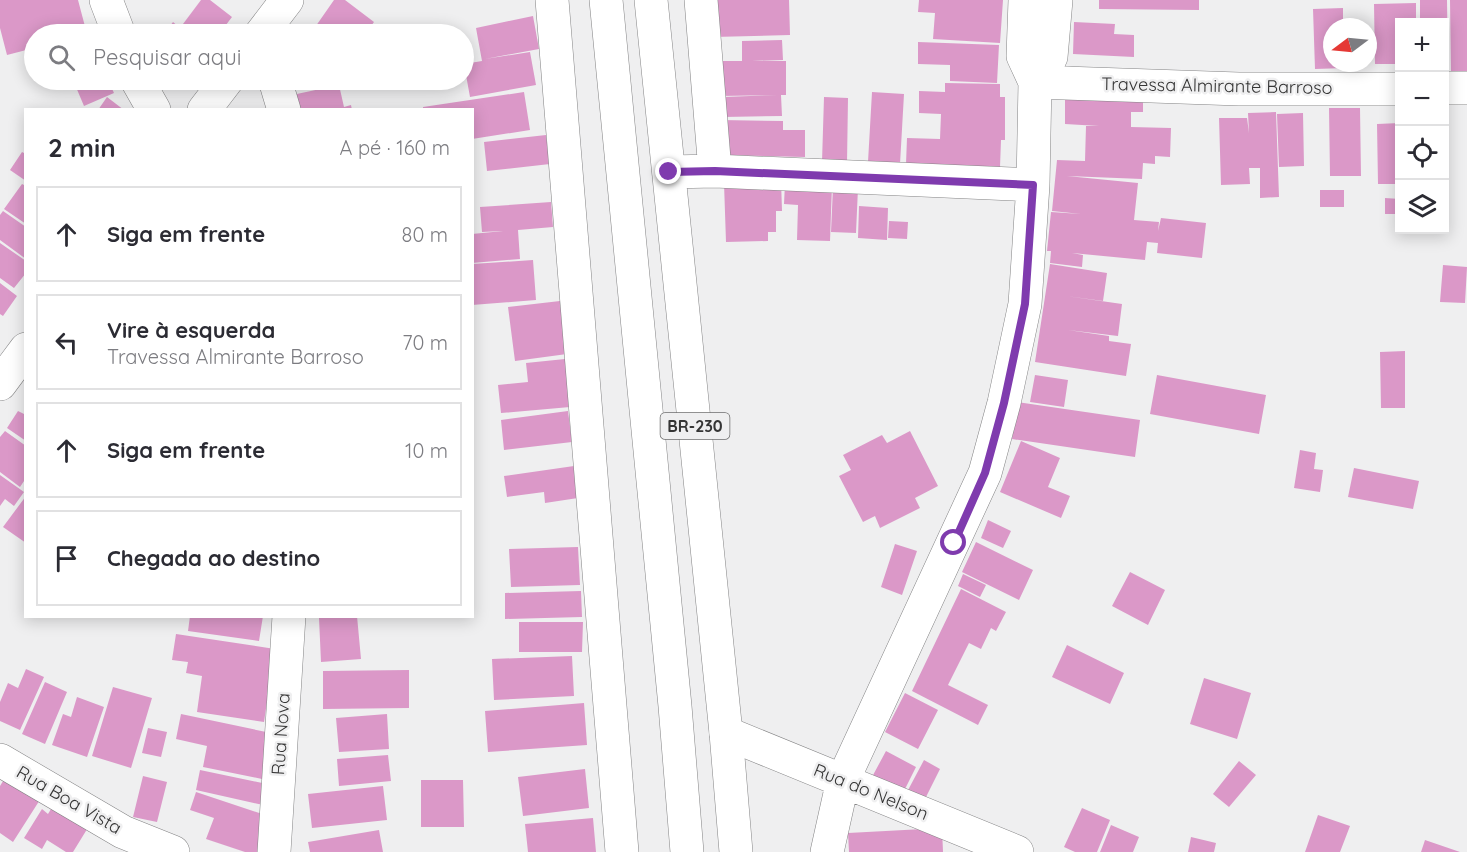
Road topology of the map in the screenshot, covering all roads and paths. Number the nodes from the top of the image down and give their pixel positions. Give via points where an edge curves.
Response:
1 (106, 0) edge
2 (287, 0) edge
3 (552, 0) edge
4 (606, 0) edge
5 (651, 0) edge
6 (701, 0) edge
7 (1025, 0) edge
8 (1056, 0) edge
9 (115, 24) edge
10 (269, 24) edge
11 (1035, 82) junction
12 (1395, 88) edge
13 (1449, 88) edge
14 (1467, 88) edge
15 (142, 90) edge
16 (219, 90) edge
17 (278, 90) edge
18 (153, 108) edge
19 (206, 108) edge
20 (283, 108) edge
21 (715, 171) junction
22 (669, 172) junction
23 (1033, 185) junction
24 (289, 618) edge
25 (726, 733) junction
26 (0, 760) edge
27 (843, 780) junction
28 (173, 852) edge
29 (274, 852) edge
30 (622, 852) edge
31 (687, 852) edge
32 (736, 852) edge
33 (827, 852) edge
34 (1017, 852) edge

1 - 9 street
2 - 10 street
3 - 30 street
4 - 31 street, BR-230
5 - 22 street, BR-230
6 - 21 street
7 - 11 street via 1023,56
8 - 11 street via 1051,57
11 - 12 street, Travessa Almirante Barroso via 1239,89
11 - 23 street
13 - 14 street
15 - 18 street
16 - 19 street
17 - 20 street
21 - 22 street
21 - 23 street
22 - 25 street, BR-230
23 - 27 street via 1025,304 985,473
24 - 29 street, Rua Nova
25 - 27 street, Rua do Nelson
25 - 32 street, BR-230
26 - 28 street, Rua Boa Vista via 123,832
27 - 33 street
27 - 34 street, Rua do Nelson

